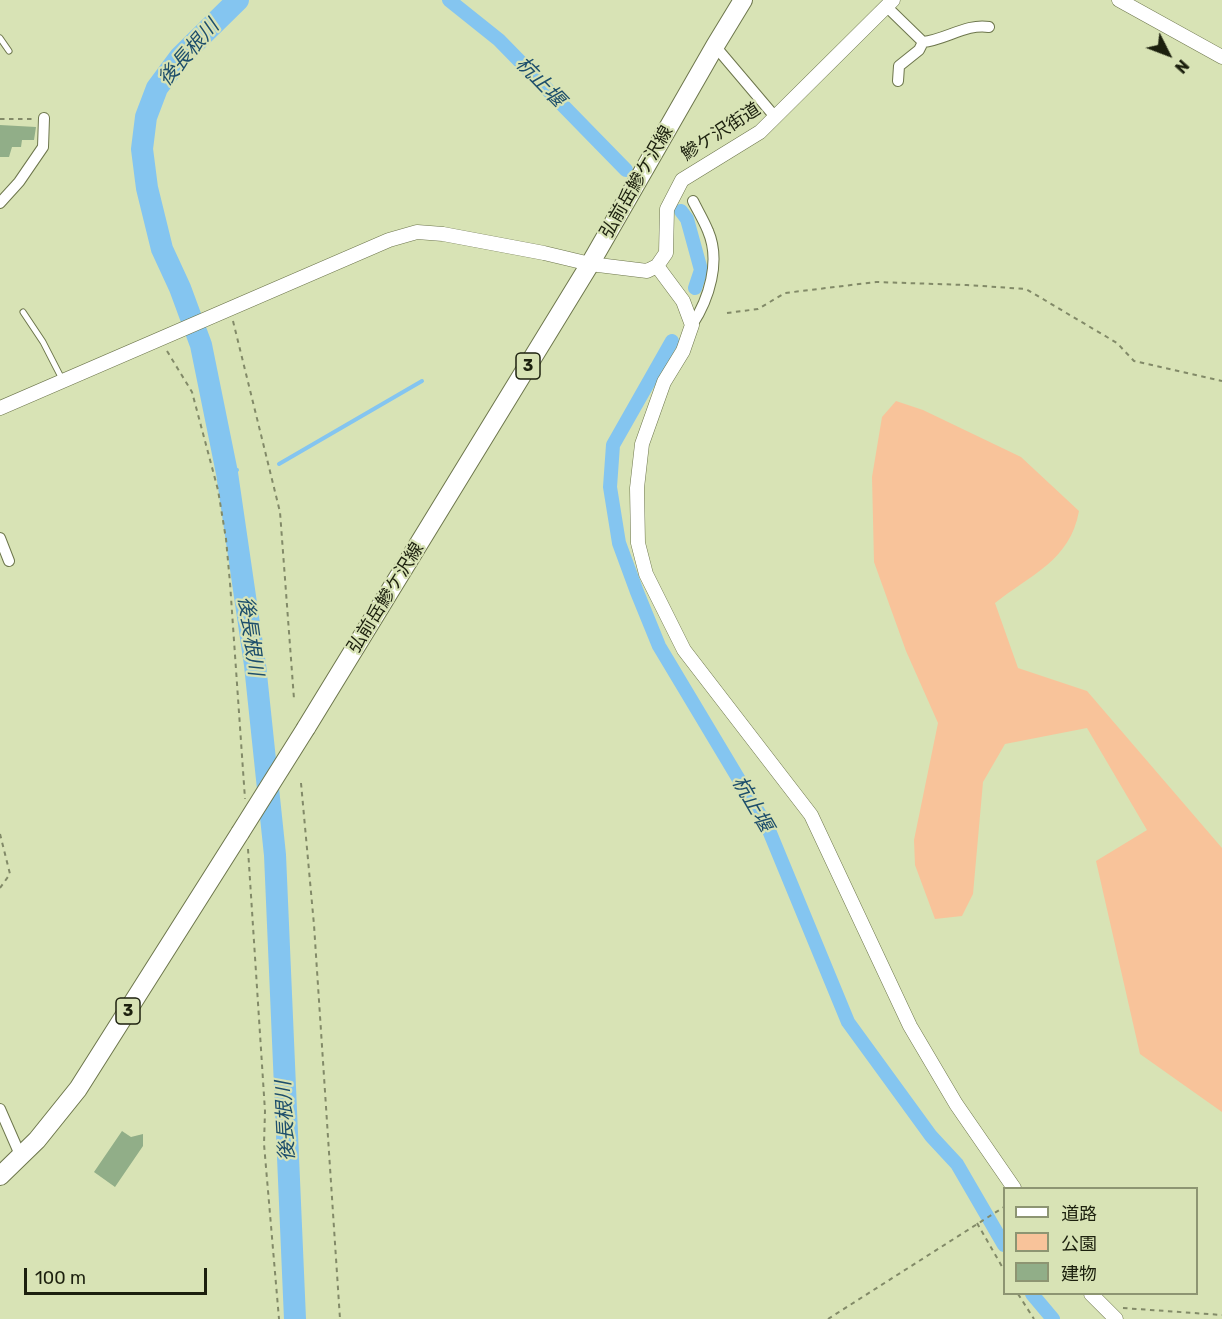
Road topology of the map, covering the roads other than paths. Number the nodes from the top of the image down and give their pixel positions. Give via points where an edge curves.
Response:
1 (744, 0) edge
2 (1119, 0) edge
3 (890, 3) edge
4 (989, 27) dead end
5 (0, 38) edge
6 (923, 42) junction
7 (715, 46) junction
8 (9, 51) dead end
9 (1222, 57) edge
10 (898, 81) dead end
11 (44, 118) road end
12 (776, 118) junction
13 (693, 201) dead end
14 (0, 204) edge
15 (590, 264) junction
16 (657, 266) junction
17 (23, 312) dead end
18 (692, 325) junction
19 (62, 381) junction
20 (0, 408) edge
21 (0, 538) edge
22 (9, 561) dead end
23 (0, 1109) edge
24 (21, 1157) junction
25 (0, 1176) edge
26 (1013, 1187) edge
27 (1093, 1295) edge
28 (1116, 1319) edge

1 - 7 main road, 弘前岳鰺ケ沢線 / 3
2 - 9 street
3 - 6 street
3 - 12 street, 鰺ケ沢街道
4 - 6 street via 978,25 937,41
5 - 8 lane
6 - 10 street via 899,66
7 - 12 street
7 - 15 main road, 弘前岳鰺ケ沢線 / 3
11 - 14 street via 43,147
12 - 16 street, 鰺ケ沢街道 via 682,180 667,209 666,253
13 - 18 street via 709,232 714,254 704,307
15 - 16 street via 647,271
15 - 19 street via 417,232 389,240
15 - 24 main road, 弘前岳鰺ケ沢線 / 3, bridge via 392,590 96,1062 62,1110
16 - 18 street via 683,301
17 - 19 lane
18 - 26 street via 683,351 664,382 642,444 637,488 638,543 646,574 684,650 811,815 910,1026 956,1104
19 - 20 street
21 - 22 street
23 - 24 street
24 - 25 main road, 弘前岳鰺ケ沢線 / 3
27 - 28 street

